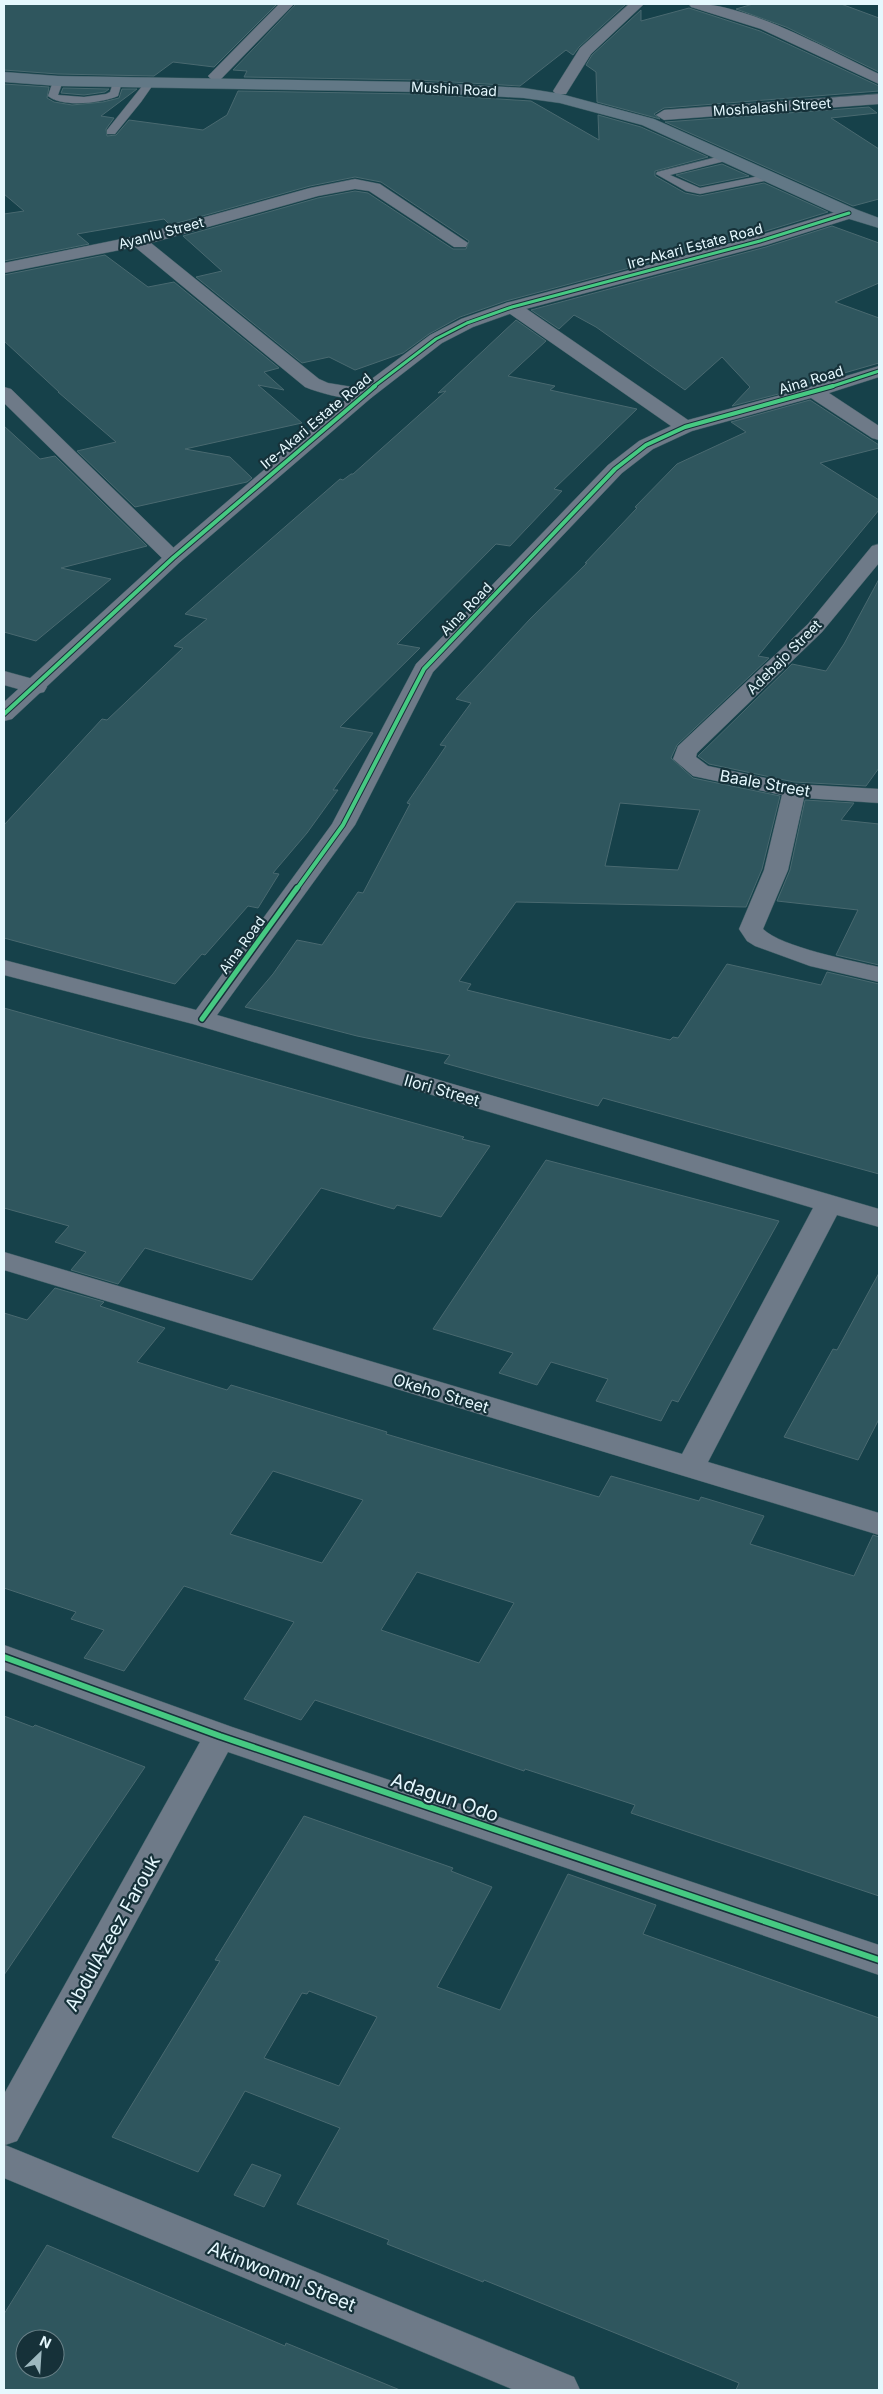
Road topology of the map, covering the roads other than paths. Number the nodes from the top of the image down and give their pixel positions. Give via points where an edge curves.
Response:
1 (288, 4) edge
2 (637, 4) edge
3 (696, 4) edge
4 (4, 69) edge
5 (216, 76) junction
6 (4, 77) edge
7 (879, 80) edge
8 (150, 82) junction
9 (561, 91) junction
10 (879, 99) edge
11 (664, 115) junction
12 (111, 132) dead end
13 (729, 157) junction
14 (704, 164) junction
15 (769, 176) junction
16 (740, 183) junction
17 (879, 211) edge
18 (849, 213) junction
19 (879, 223) edge
20 (138, 241) junction
21 (460, 243) dead end
22 (4, 268) edge
23 (512, 307) junction
24 (879, 371) edge
25 (814, 392) junction
26 (4, 393) edge
27 (364, 394) junction
28 (685, 427) junction
29 (879, 434) edge
30 (879, 550) edge
31 (174, 558) junction
32 (4, 678) edge
33 (36, 687) junction
34 (4, 714) edge
35 (684, 759) joint
36 (794, 791) junction
37 (879, 796) edge
38 (4, 967) edge
39 (879, 974) edge
40 (202, 1019) junction
41 (829, 1204) junction
42 (879, 1218) edge
43 (4, 1261) edge
44 (690, 1468) junction
45 (879, 1524) edge
46 (4, 1657) edge
47 (220, 1736) junction
48 (879, 1960) edge
49 (4, 2129) edge
50 (4, 2161) edge
51 (560, 2390) edge

1 - 5 street
2 - 9 street via 585,51
3 - 7 street via 766,26
4 - 5 main road, Mushin Road
5 - 9 main road, Mushin Road via 490,83
6 - 8 main road, Mushin Road via 55,87 116,88
8 - 12 lane
8 - 13 main road, Mushin Road via 418,87 524,93 580,103 648,122
9 - 11 main road, Mushin Road
10 - 11 street, Moshalashi Street
11 - 17 main road, Mushin Road
13 - 14 lane
13 - 15 main road, Mushin Road
14 - 16 lane
14 - 16 lane via 661,174 700,191
15 - 16 lane
15 - 18 main road, Mushin Road
18 - 19 main road, Mushin Road
18 - 23 street, Ire-Akari Estate Road
20 - 21 street, Ayanlu Street via 316,191 355,184 374,187
20 - 22 street, Ayanlu Street
20 - 27 street via 312,383
23 - 27 street, Ire-Akari Estate Road via 467,323 436,339
23 - 28 street
24 - 25 street, Aina Road
25 - 28 street, Aina Road
25 - 29 street
26 - 31 street
27 - 31 street, Ire-Akari Estate Road
28 - 40 street, Aina Road via 646,445 615,470 424,669 343,825
30 - 35 street, Adebajo Street via 815,628 686,751
31 - 33 street, Ire-Akari Estate Road
32 - 33 street
33 - 34 street, Ire-Akari Estate Road
35 - 36 street, Baale Street via 701,771
36 - 37 street, Baale Street
36 - 39 street via 776,870 752,929 764,941 819,961
38 - 40 street, Ilori Street
40 - 41 street, Ilori Street
41 - 42 street, Ilori Street
41 - 44 street
43 - 44 street, Okeho Street
44 - 45 street, Okeho Street
46 - 47 street, Adagun Odo
47 - 48 street, Adagun Odo
47 - 49 street, AbdulAzeez Farouk
50 - 51 street, Akinwonmi Street

